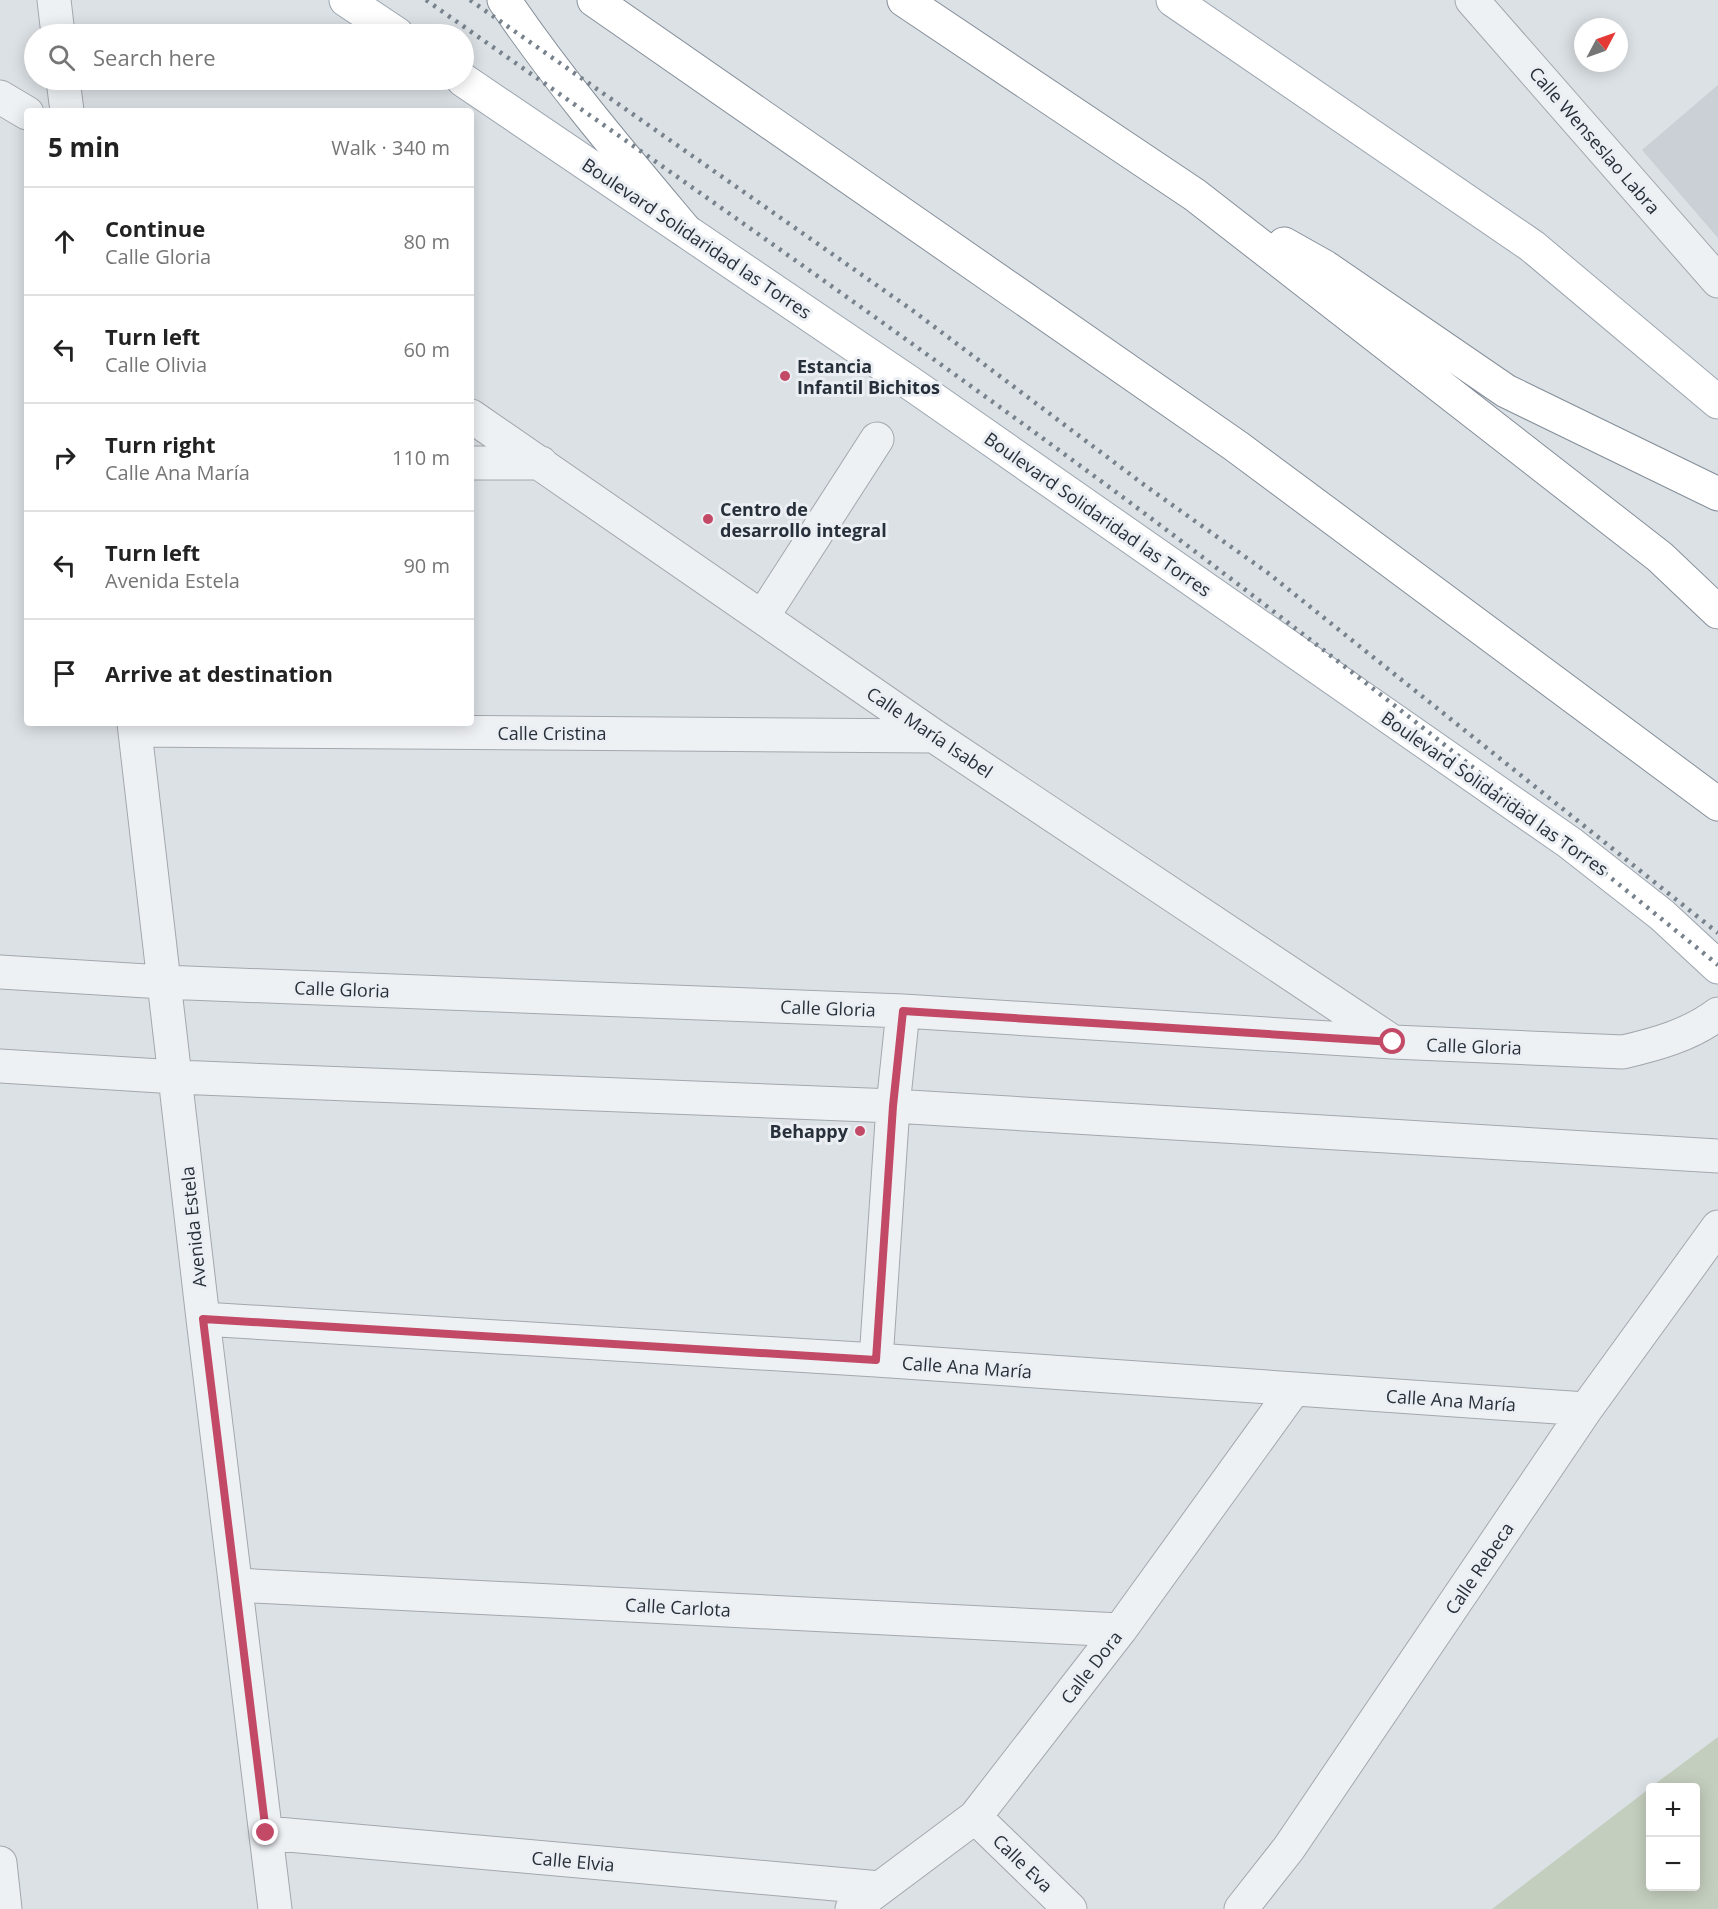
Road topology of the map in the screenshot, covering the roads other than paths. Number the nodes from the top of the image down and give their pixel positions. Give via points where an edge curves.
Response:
1 (54, 0) edge
2 (346, 0) edge
3 (504, 0) edge
4 (594, 0) edge
5 (904, 0) edge
6 (1173, 0) edge
7 (1472, 0) edge
8 (57, 24) edge
9 (382, 24) edge
10 (474, 87) edge
11 (64, 90) edge
12 (0, 97) edge
13 (67, 108) edge
14 (24, 110) edge
15 (1196, 195) junction
16 (685, 230) junction
17 (1718, 280) edge
18 (1718, 402) edge
19 (474, 418) edge
20 (877, 439) dead end
21 (474, 463) edge
22 (541, 463) junction
23 (1718, 494) edge
24 (1718, 612) edge
25 (764, 616) junction
26 (134, 726) edge
27 (934, 736) junction
28 (1718, 804) edge
29 (1718, 967) edge
30 (0, 972) edge
31 (163, 982) junction
32 (903, 1011) junction
33 (1718, 1014) edge
34 (1393, 1042) junction
35 (0, 1066) edge
36 (176, 1077) junction
37 (893, 1106) junction
38 (1717, 1157) edge
39 (1718, 1227) edge
40 (203, 1319) junction
41 (876, 1360) junction
42 (1294, 1389) junction
43 (1586, 1409) junction
44 (236, 1585) junction
45 (1120, 1630) junction
46 (975, 1817) junction
47 (266, 1833) junction
48 (0, 1863) edge
49 (880, 1888) junction
50 (5, 1909) edge
51 (275, 1909) edge
52 (852, 1909) edge
53 (1071, 1909) edge
54 (1241, 1909) edge

1 - 8 street
2 - 9 main road
3 - 16 main road via 537,48
4 - 28 main road via 1236,446
5 - 15 main road
6 - 18 main road via 1532,246
7 - 17 street, Calle Wenseslao Labra
10 - 16 main road, Boulevard Solidaridad las Torres
11 - 13 street
12 - 14 street
15 - 23 main road via 1325,267 1506,391
15 - 24 main road via 1660,557
16 - 29 main road, Boulevard Solidaridad las Torres via 1570,843 1662,915
19 - 22 street, Calle María Isabel
20 - 25 street
21 - 22 street
22 - 25 street, Calle María Isabel
25 - 27 street, Calle María Isabel
26 - 27 street, Calle Cristina
26 - 31 street, Avenida Estela
27 - 34 street, Calle María Isabel
30 - 31 street, Calle Gloria
31 - 32 street, Calle Gloria
31 - 36 street, Avenida Estela
32 - 34 street, Calle Gloria
32 - 37 street
33 - 34 street, Calle Gloria via 1660,1044 1623,1052
35 - 36 street
36 - 37 street
36 - 40 street, Avenida Estela
37 - 38 street
37 - 41 street
39 - 43 street, Calle Rebeca
40 - 41 street, Calle Ana María
40 - 44 street, Avenida Estela
41 - 42 street, Calle Ana María
42 - 43 street, Calle Ana María
42 - 45 street, Calle Dora
43 - 54 street, Calle Rebeca via 1289,1848
44 - 45 street, Calle Carlota
44 - 47 street, Avenida Estela
45 - 46 street, Calle Dora
46 - 49 street, Calle Dora
46 - 53 street, Calle Eva
47 - 49 street, Calle Elvia
47 - 51 street, Avenida Estela
48 - 50 street
49 - 52 street, Calle Dora

